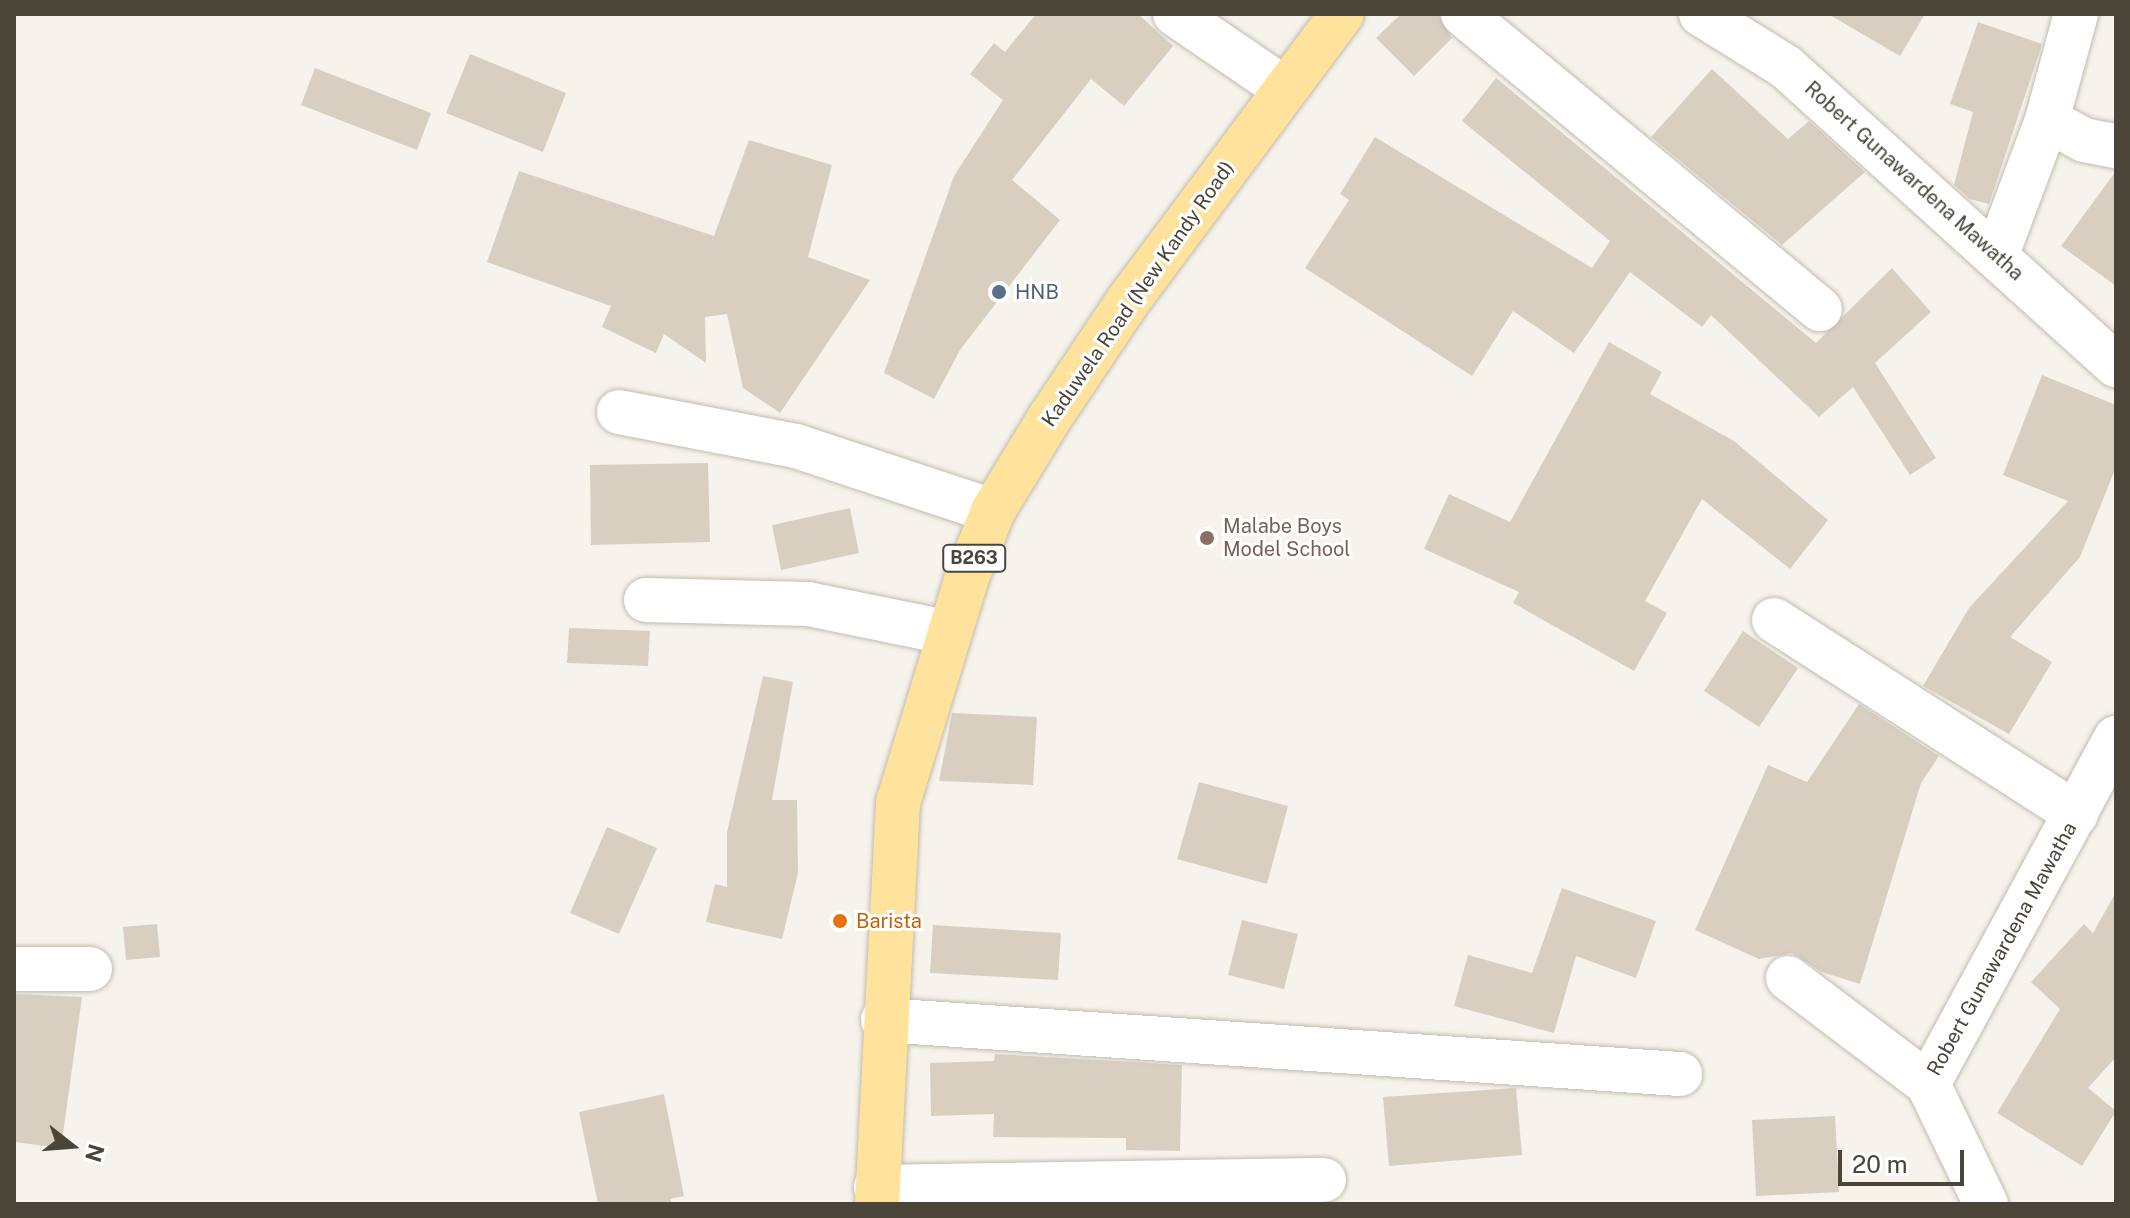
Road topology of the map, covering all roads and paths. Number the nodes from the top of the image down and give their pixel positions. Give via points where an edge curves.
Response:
1 (1175, 14) edge
2 (1342, 14) edge
3 (1463, 14) edge
4 (1701, 14) edge
5 (2076, 14) edge
6 (1285, 89) junction
7 (2047, 120) junction
8 (2116, 146) edge
9 (1997, 254) junction
10 (1820, 309) dead end
11 (2116, 365) edge
12 (619, 412) dead end
13 (993, 511) junction
14 (646, 600) dead end
15 (1774, 620) dead end
16 (946, 632) junction
17 (2116, 738) edge
18 (2076, 814) junction
19 (14, 969) edge
20 (90, 969) dead end
21 (1788, 978) dead end
22 (883, 1020) junction
23 (1680, 1074) dead end
24 (1928, 1084) junction
25 (1324, 1180) dead end
26 (876, 1195) edge
27 (1986, 1204) edge

1 - 6 street
2 - 6 main road, Kaduwela Road (New Kandy Road) / B263
3 - 10 street
4 - 9 street, Robert Gunawardena Mawatha via 1786,67
5 - 7 street
6 - 13 main road, Kaduwela Road (New Kandy Road) / B263 via 1128,301
7 - 8 street via 2084,140
7 - 9 street
9 - 11 street, Robert Gunawardena Mawatha
12 - 13 street via 796,446
13 - 16 main road, Kaduwela Road (New Kandy Road) / B263
14 - 16 street via 808,604
15 - 18 street
16 - 22 main road, Kaduwela Road (New Kandy Road) / B263 via 898,803
17 - 18 street, Robert Gunawardena Mawatha
18 - 24 street, Robert Gunawardena Mawatha
19 - 20 street
21 - 24 street
22 - 23 street
22 - 26 main road, Kaduwela Road (New Kandy Road) / B263
24 - 27 street, Robert Gunawardena Mawatha
25 - 26 street

